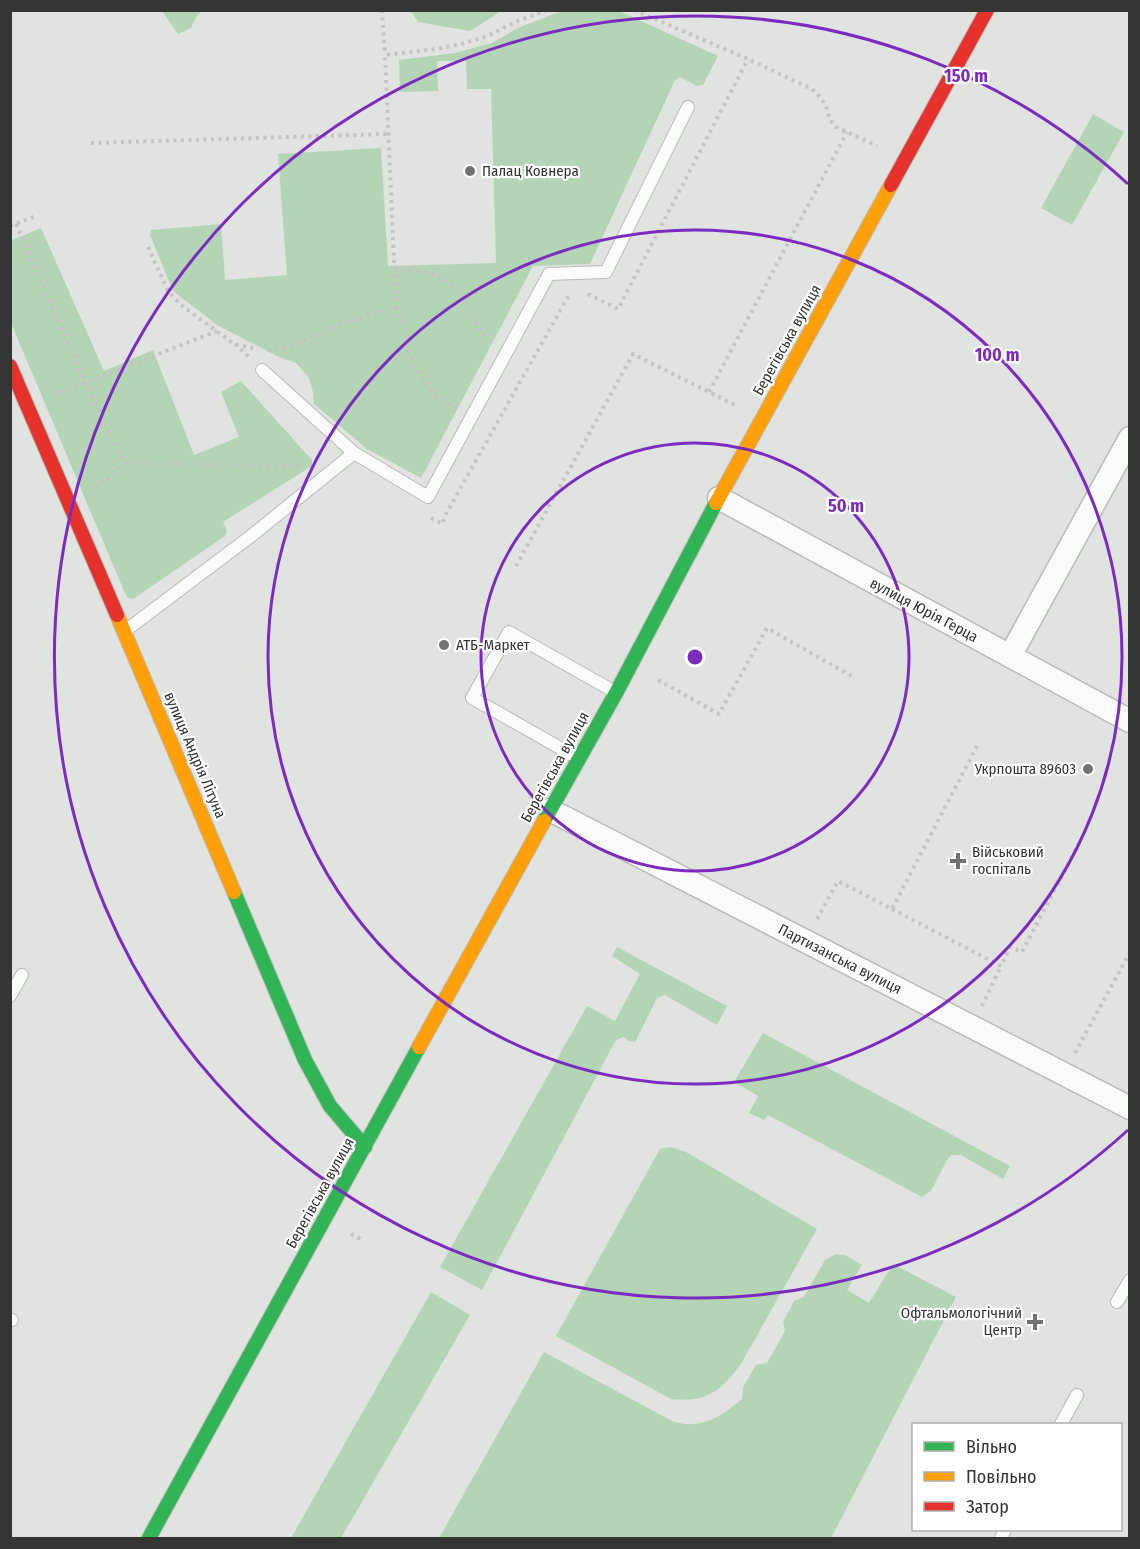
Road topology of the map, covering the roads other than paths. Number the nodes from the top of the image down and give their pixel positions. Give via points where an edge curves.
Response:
1 (987, 10) edge
2 (688, 107) dead end
3 (10, 366) edge
4 (262, 370) dead end
5 (1130, 438) edge
6 (354, 453) junction
7 (719, 498) junction
8 (124, 631) junction
9 (1010, 657) junction
10 (616, 693) junction
11 (1130, 721) edge
12 (579, 759) junction
13 (550, 810) junction
14 (22, 975) dead end
15 (10, 996) edge
16 (1130, 1108) edge
17 (365, 1147) junction
18 (1130, 1280) edge
19 (1117, 1302) dead end
20 (1077, 1395) dead end
21 (1062, 1423) edge
22 (149, 1539) edge

1 - 7 main road, Берегівська вулиця
2 - 6 lane via 606,272 549,274 428,497
3 - 8 main road, вулиця Андрія Літуна
4 - 6 lane
5 - 9 street
6 - 8 lane
7 - 9 street, вулиця Юрія Герца
7 - 10 main road, Берегівська вулиця
8 - 17 main road, вулиця Андрія Літуна via 305,1060 330,1106
9 - 11 street, вулиця Юрія Герца
10 - 12 main road, Берегівська вулиця
10 - 12 lane via 509,632 472,698
12 - 13 main road, Берегівська вулиця
13 - 16 street, Партизанська вулиця
13 - 17 main road, Берегівська вулиця
14 - 15 lane
17 - 22 main road, Берегівська вулиця
18 - 19 lane
20 - 21 lane

